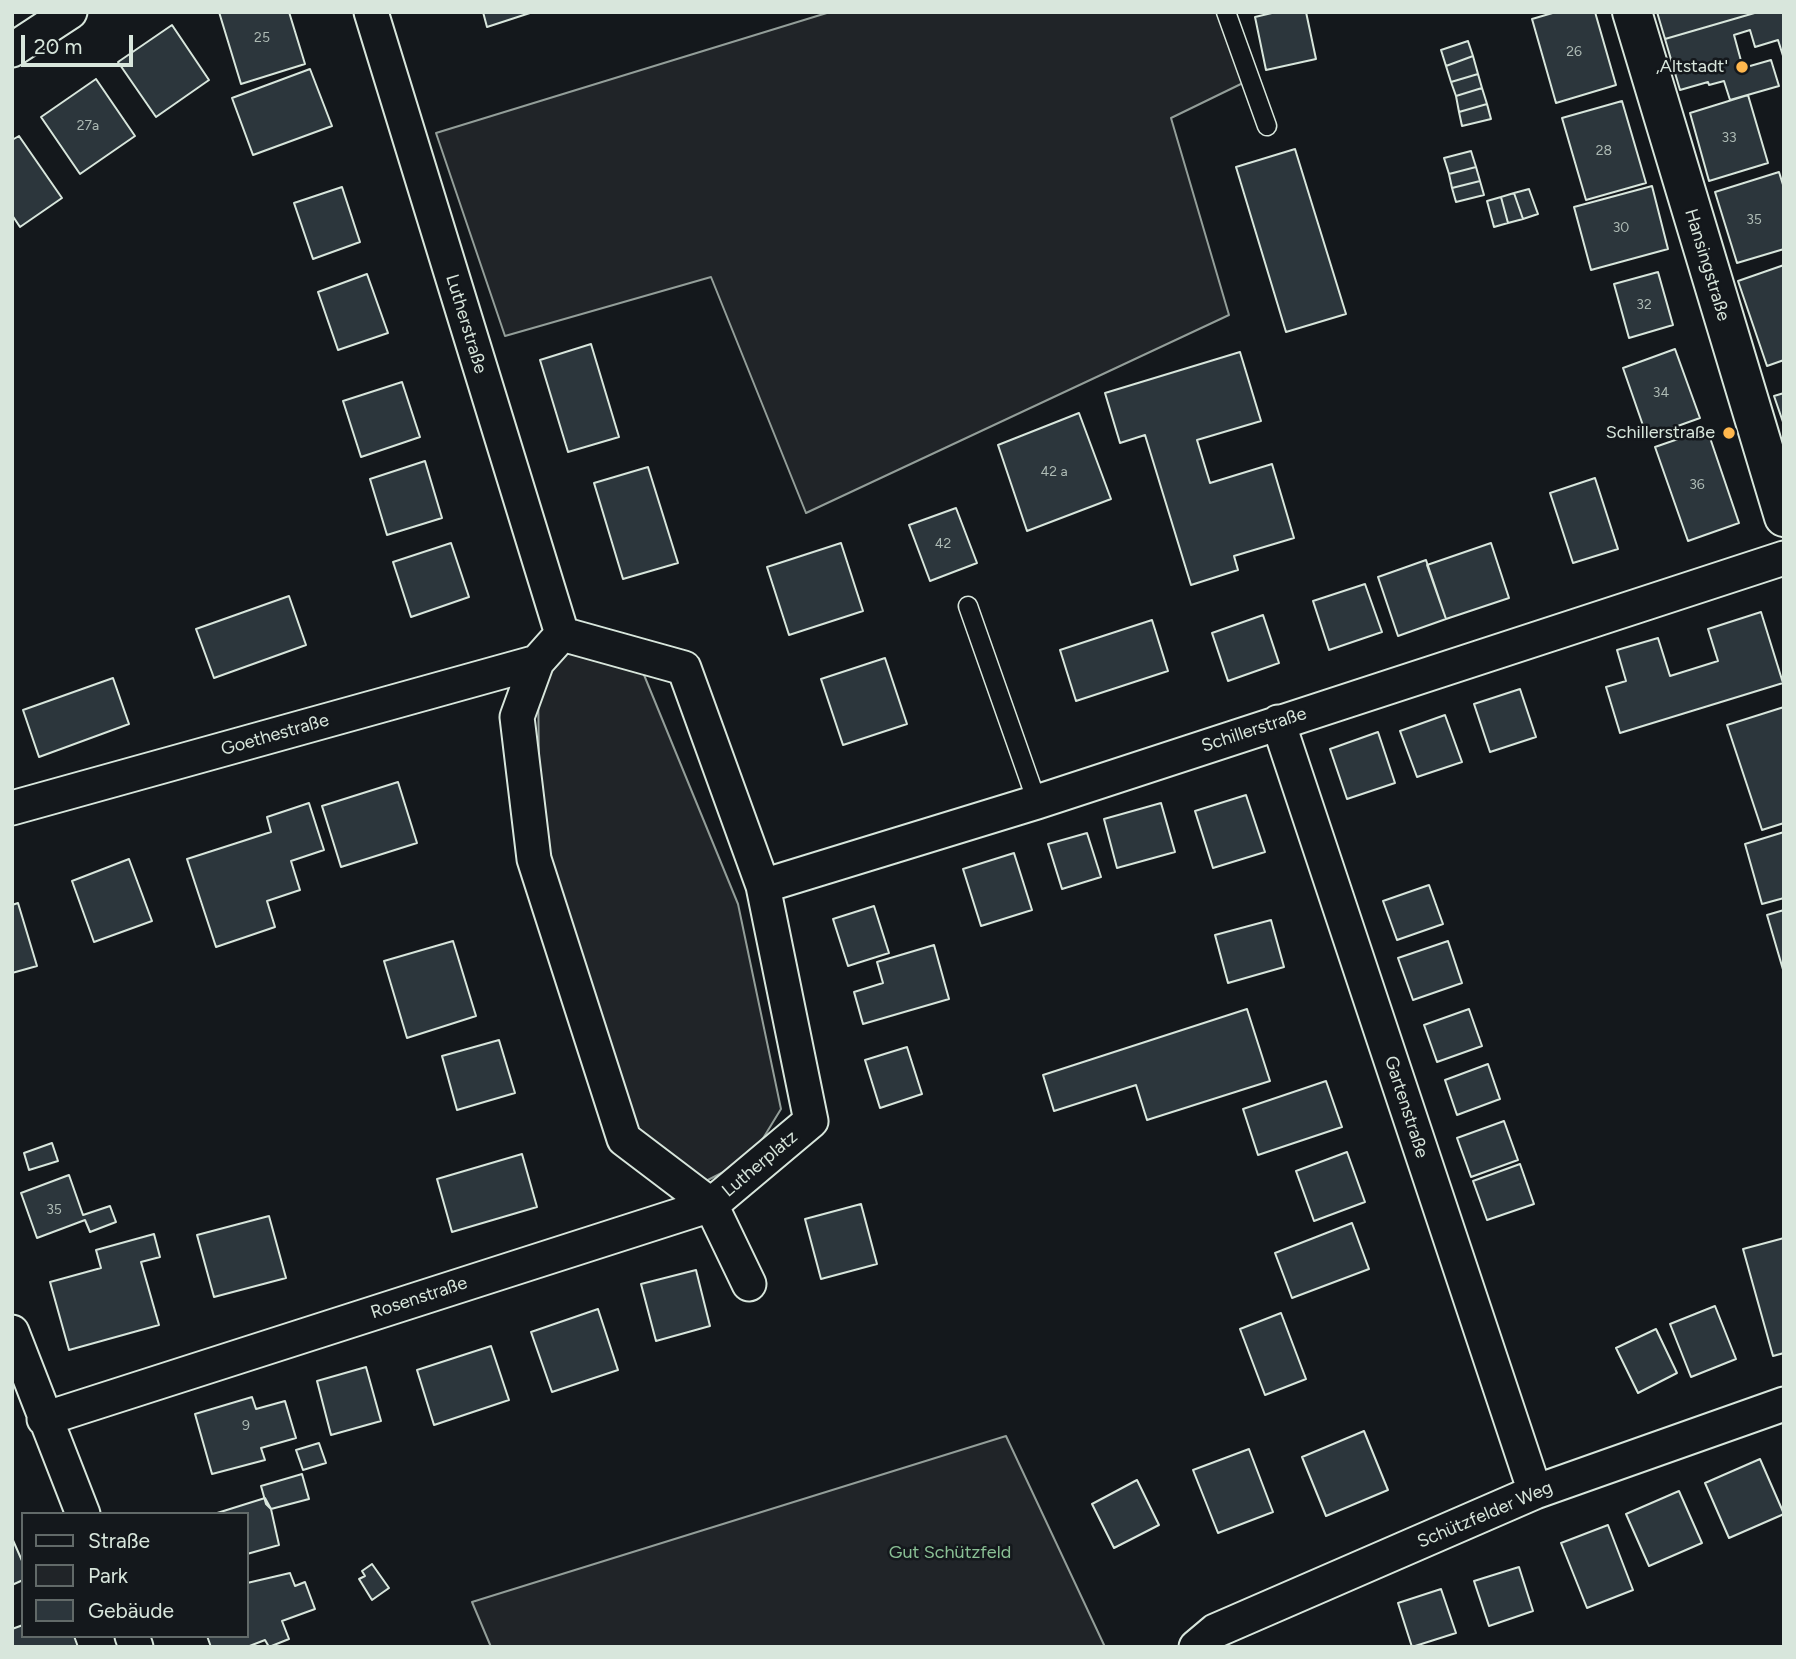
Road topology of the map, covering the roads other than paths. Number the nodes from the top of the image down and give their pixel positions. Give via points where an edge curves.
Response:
1 (70, 12) edge
2 (371, 12) edge
3 (1226, 12) edge
4 (1632, 12) edge
5 (12, 50) edge
6 (1267, 126) dead end
7 (1784, 517) edge
8 (1784, 558) edge
9 (968, 606) dead end
10 (562, 634) junction
11 (537, 662) junction
12 (1278, 722) junction
13 (1037, 802) junction
14 (12, 808) edge
15 (763, 886) junction
16 (711, 1205) junction
17 (749, 1284) dead end
18 (12, 1332) edge
19 (1784, 1404) edge
20 (44, 1419) junction
21 (1535, 1492) junction
22 (82, 1512) edge
23 (1196, 1647) edge

1 - 5 street
2 - 10 street, Lutherstraße
3 - 6 lane
4 - 7 street, Hansingstraße
8 - 12 street, Schillerstraße
9 - 13 lane
10 - 11 street, Lutherplatz
10 - 15 street, Lutherplatz via 684,668
11 - 14 street, Goethestraße
11 - 16 street, Lutherplatz via 517,717 538,873 624,1139
12 - 13 street, Schillerstraße
12 - 21 street, Gartenstraße
13 - 15 street, Schillerstraße
15 - 16 street, Lutherplatz via 811,1121
16 - 17 street
16 - 20 street, Rosenstraße
18 - 20 street
19 - 21 street, Schützfelder Weg
20 - 22 street
21 - 23 street, Schützfelder Weg via 1215,1630

